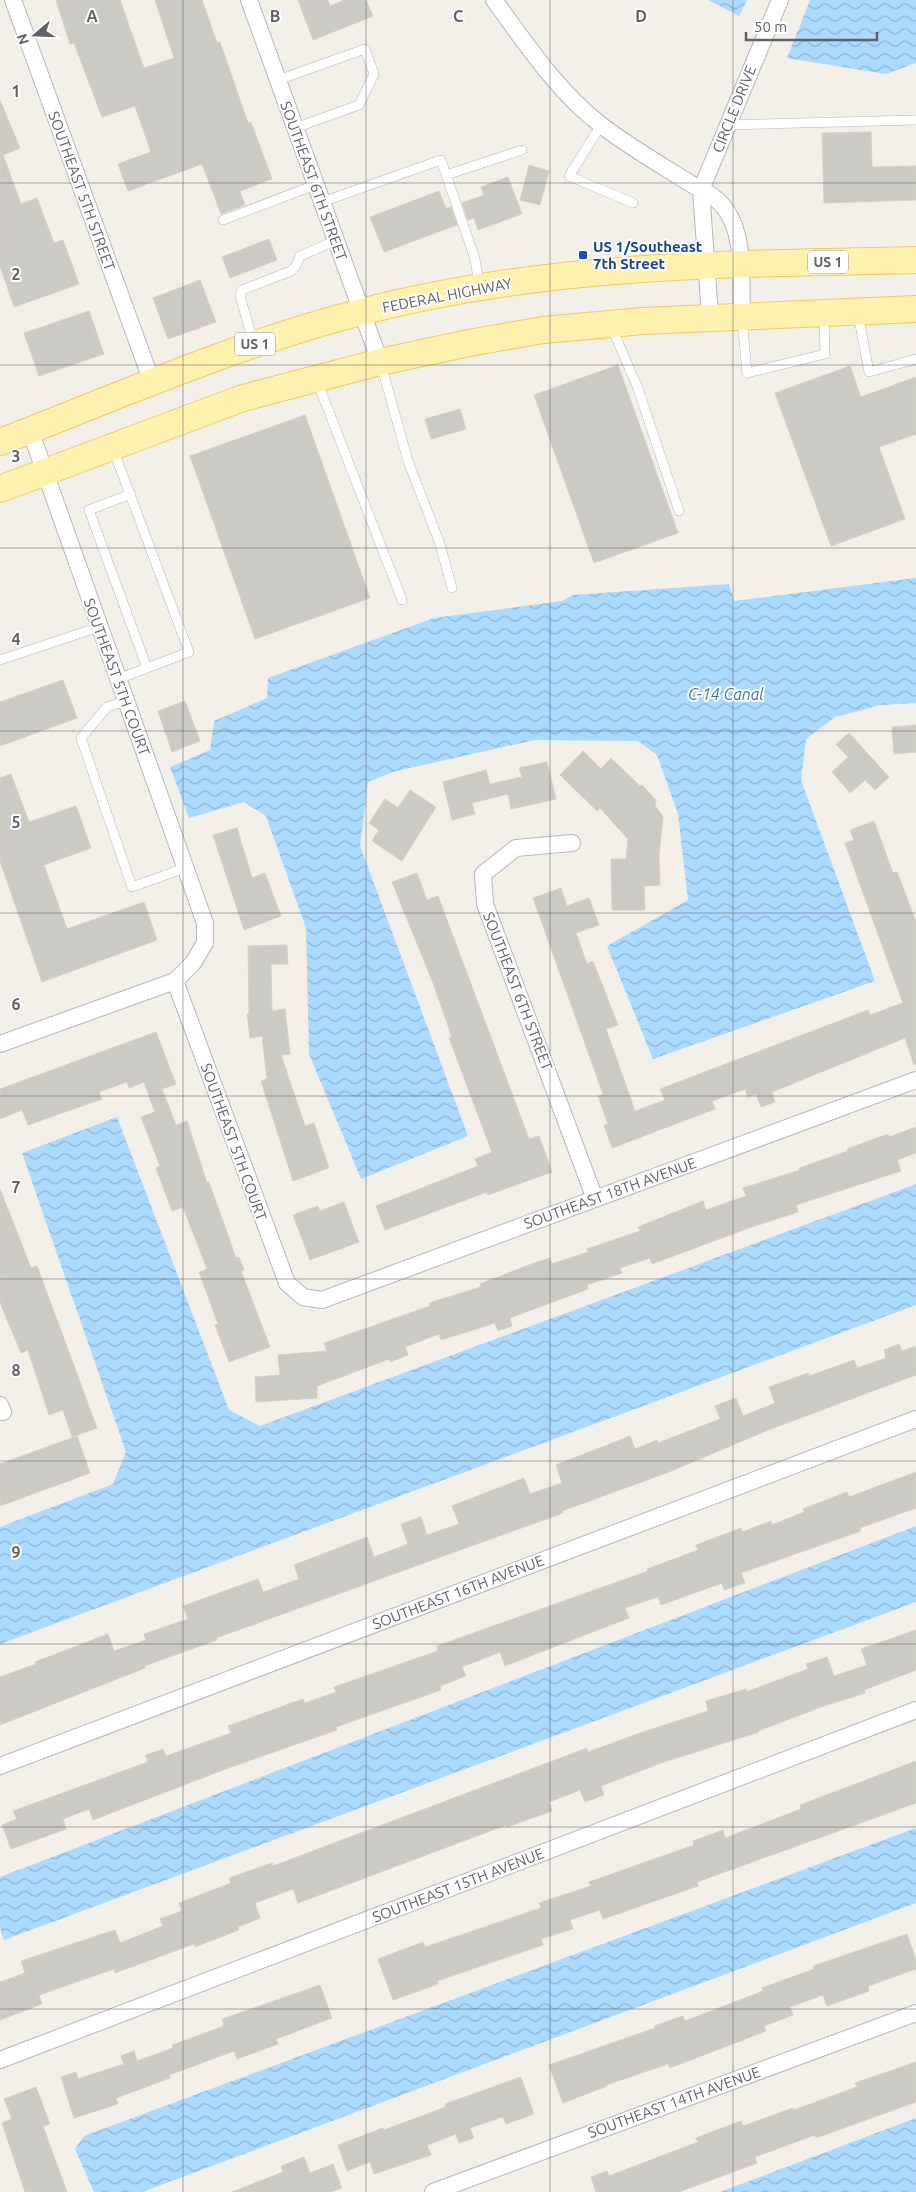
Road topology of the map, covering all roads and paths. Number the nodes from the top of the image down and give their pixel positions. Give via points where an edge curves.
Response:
1 (13, 0) edge
2 (249, 0) edge
3 (494, 0) edge
4 (780, 0) edge
5 (278, 80) junction
6 (916, 120) edge
7 (601, 125) junction
8 (728, 125) junction
9 (295, 128) junction
10 (522, 150) dead end
11 (446, 175) junction
12 (315, 185) junction
13 (701, 190) junction
14 (322, 202) junction
15 (633, 203) dead end
16 (223, 220) dead end
17 (336, 241) junction
18 (916, 260) edge
19 (740, 264) junction
20 (706, 266) junction
21 (480, 288) junction
22 (857, 311) junction
23 (361, 312) junction
24 (824, 312) junction
25 (916, 312) edge
26 (742, 315) junction
27 (710, 316) junction
28 (610, 324) junction
29 (254, 345) junction
30 (916, 359) edge
31 (380, 362) junction
32 (316, 378) junction
33 (152, 382) junction
34 (30, 430) junction
35 (0, 442) edge
36 (112, 447) junction
37 (44, 472) junction
38 (0, 489) edge
39 (130, 494) junction
40 (679, 512) dead end
41 (452, 588) dead end
42 (402, 600) dead end
43 (99, 627) junction
44 (0, 660) edge
45 (147, 668) junction
46 (118, 679) junction
47 (126, 701) junction
48 (572, 843) dead end
49 (185, 868) junction
50 (175, 981) junction
51 (0, 1044) edge
52 (916, 1080) edge
53 (596, 1199) junction
54 (303, 1297) joint
55 (916, 1419) edge
56 (916, 1710) edge
57 (0, 1766) edge
58 (916, 2013) edge
59 (0, 2060) edge
60 (433, 2192) edge

1 - 33 street, SOUTHEAST 5TH STREET
2 - 5 street, SOUTHEAST 6TH STREET
3 - 7 street via 564,90
4 - 8 street, CIRCLE DRIVE
5 - 9 street, SOUTHEAST 6TH STREET
5 - 9 lane via 365,49 374,74 359,104
6 - 8 lane
7 - 13 street
7 - 15 lane via 569,176
8 - 13 street, CIRCLE DRIVE
9 - 12 street, SOUTHEAST 6TH STREET
10 - 11 lane
11 - 14 lane via 440,160
11 - 21 lane via 475,259
12 - 14 street, SOUTHEAST 6TH STREET
12 - 16 lane
13 - 19 street via 728,210 736,229
13 - 20 street
14 - 17 street, SOUTHEAST 6TH STREET
17 - 23 street, SOUTHEAST 6TH STREET
17 - 29 lane via 300,256 291,271 242,290 240,296
18 - 19 main road, FEDERAL HIGHWAY / US 1
19 - 20 main road, FEDERAL HIGHWAY / US 1
19 - 26 street
20 - 21 main road, FEDERAL HIGHWAY / US 1 via 632,269
20 - 27 street
21 - 23 main road, FEDERAL HIGHWAY / US 1
22 - 24 main road
22 - 25 main road
22 - 30 lane via 869,372
23 - 29 main road, FEDERAL HIGHWAY / US 1
23 - 31 street, SOUTHEAST 6TH STREET
24 - 26 main road
24 - 26 lane via 825,354 748,373
26 - 27 main road
27 - 28 main road
28 - 31 main road via 543,330
28 - 40 lane via 637,386
29 - 33 main road, FEDERAL HIGHWAY / US 1
31 - 32 main road
31 - 41 lane via 408,461 440,544
32 - 36 main road via 243,398
32 - 42 lane
33 - 34 main road, FEDERAL HIGHWAY / US 1
34 - 35 main road, FEDERAL HIGHWAY / US 1
34 - 37 street, SOUTHEAST 5TH COURT
36 - 37 main road
36 - 39 lane
37 - 38 main road
37 - 43 street, SOUTHEAST 5TH COURT
39 - 45 lane via 89,510
39 - 45 lane via 188,652
43 - 44 lane
43 - 46 street, SOUTHEAST 5TH COURT
45 - 46 lane
46 - 47 street, SOUTHEAST 5TH COURT
47 - 49 street, SOUTHEAST 5TH COURT
47 - 49 lane via 107,707 81,738 132,887
48 - 53 street, SOUTHEAST 6TH STREET via 516,848 484,874 485,904
49 - 50 street, SOUTHEAST 5TH COURT via 205,923 205,943 193,963
50 - 51 street
50 - 54 street, SOUTHEAST 5TH COURT via 287,1282
52 - 53 street, SOUTHEAST 18TH AVENUE
53 - 54 street, SOUTHEAST 18TH AVENUE via 322,1300
55 - 57 street, SOUTHEAST 16TH AVENUE
56 - 59 street, SOUTHEAST 15TH AVENUE
58 - 60 street, SOUTHEAST 14TH AVENUE

